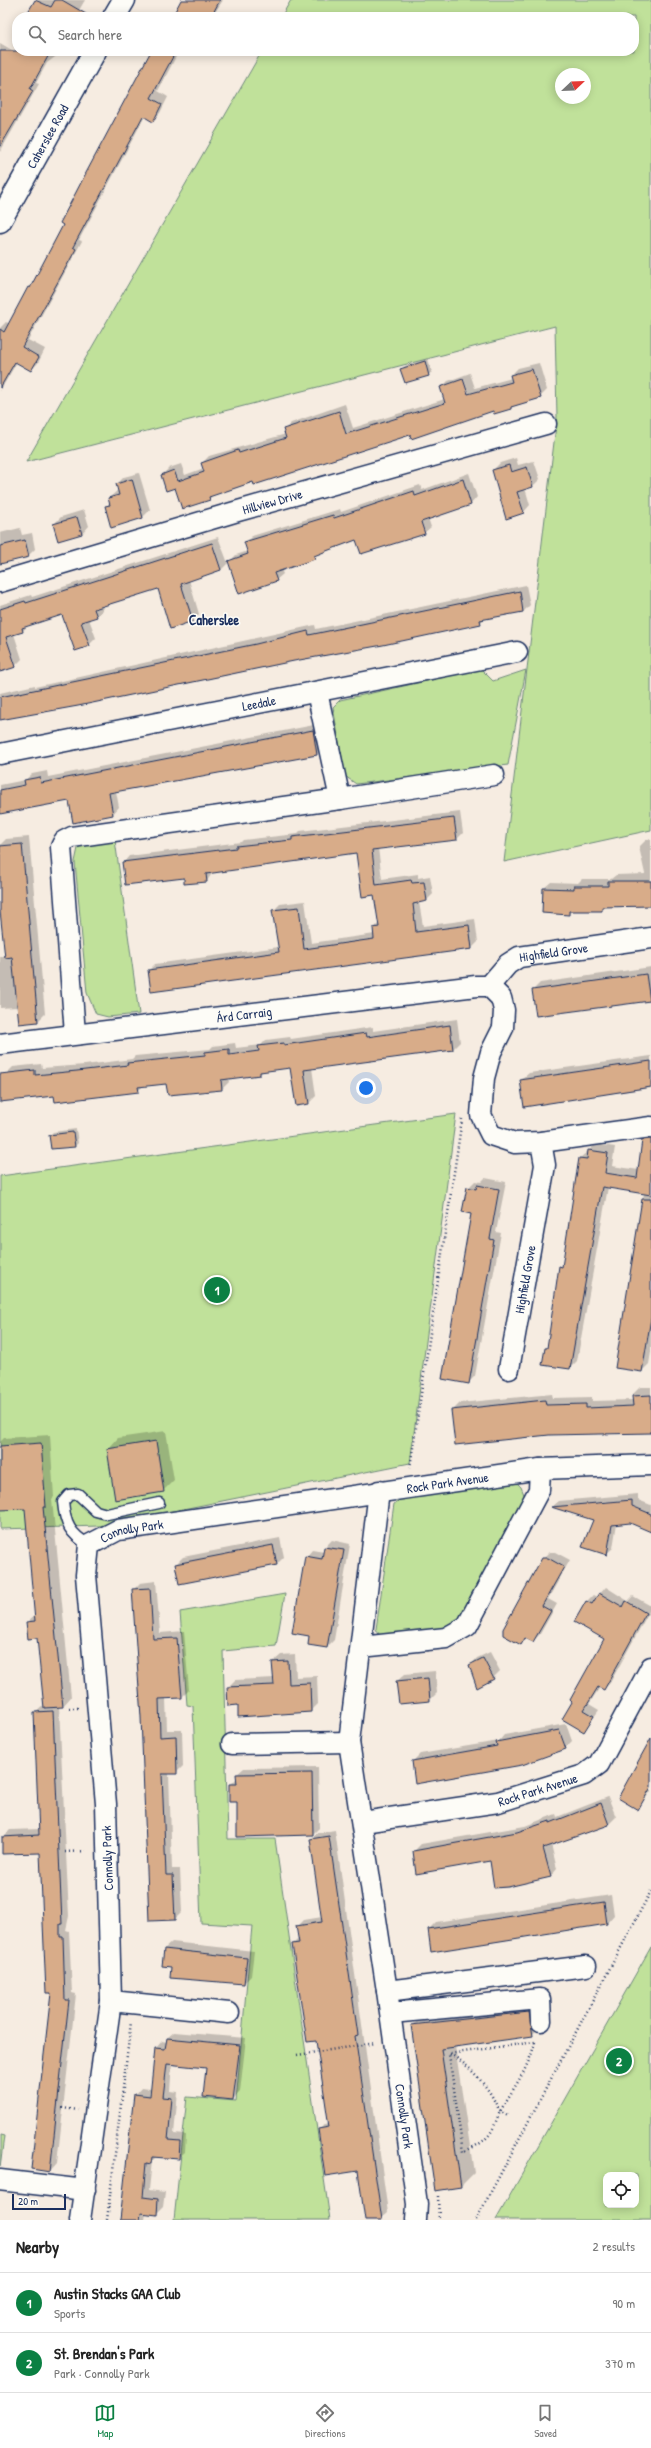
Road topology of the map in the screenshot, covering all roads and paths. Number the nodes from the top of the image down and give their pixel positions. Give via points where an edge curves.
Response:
1 (124, 0) edge
2 (117, 12) edge
3 (92, 56) edge
4 (0, 221) edge
5 (546, 424) dead end
6 (0, 582) edge
7 (518, 652) dead end
8 (317, 692) junction
9 (0, 754) edge
10 (494, 775) dead end
11 (340, 799) junction
12 (651, 938) edge
13 (489, 986) junction
14 (75, 1034) junction
15 (0, 1044) edge
16 (462, 1118) dead end
17 (651, 1127) edge
18 (541, 1142) junction
19 (509, 1369) dead end
20 (651, 1466) edge
21 (540, 1470) junction
22 (412, 1487) junction
23 (379, 1492) junction
24 (159, 1503) dead end
25 (89, 1545) junction
26 (361, 1648) junction
27 (651, 1667) edge
28 (349, 1742) junction
29 (232, 1744) dead end
30 (363, 1822) junction
31 (107, 1850) junction
32 (64, 1852) dead end
33 (651, 1891) edge
34 (586, 1966) dead end
35 (388, 1991) junction
36 (111, 2001) junction
37 (132, 2003) junction
38 (229, 2013) dead end
39 (390, 2013) junction
40 (542, 2022) dead end
41 (394, 2040) junction
42 (449, 2054) junction
43 (298, 2055) dead end
44 (500, 2113) junction
45 (508, 2116) dead end
46 (0, 2180) edge
47 (85, 2190) junction
48 (438, 2196) dead end
49 (80, 2220) edge
50 (107, 2220) edge
51 (416, 2220) edge
52 (439, 2220) edge
53 (476, 2220) edge

1 - 2 main road
3 - 4 main road, Caherslee Road
5 - 6 street, Hillview Drive via 238,511
7 - 8 street, Leedale
8 - 9 street, Leedale
8 - 11 street
10 - 11 street
11 - 14 street via 72,837 64,841 61,847
12 - 13 street, Highfield Grove via 519,957 508,964
13 - 14 street, Árd Carraig
13 - 18 street via 501,998 504,1010 503,1028 491,1052 484,1078 481,1115 491,1135 515,1143
14 - 15 street, Árd Carraig
16 - 22 path via 410,1463
17 - 18 street
18 - 19 street, Highfield Grove via 545,1166
20 - 21 street, Rock Park Avenue
21 - 22 street, Rock Park Avenue
21 - 26 street via 539,1490 467,1626 446,1638
22 - 23 street, Rock Park Avenue
23 - 25 street, Connolly Park via 118,1530
23 - 26 street, Connolly Park
24 - 25 lane via 107,1514 96,1511 78,1494 69,1495 62,1502 65,1518 75,1537
25 - 31 street, Connolly Park via 86,1575 106,1804
26 - 28 street, Connolly Park
27 - 30 street, Rock Park Avenue via 599,1764 584,1775 498,1802
28 - 29 street
28 - 30 street, Connolly Park
30 - 35 street, Connolly Park
31 - 32 path
31 - 36 street, Connolly Park
33 - 53 path
34 - 35 street
35 - 39 street, Connolly Park
36 - 37 street
36 - 47 street, Connolly Park
37 - 38 street
37 - 50 path
39 - 40 street via 540,1999
39 - 41 street, Connolly Park
41 - 43 path
41 - 51 street, Connolly Park via 417,2204
42 - 44 path via 459,2059 490,2092
42 - 44 path via 463,2152 482,2142 497,2124
42 - 44 path via 535,2042 521,2079
44 - 45 path
46 - 47 street
47 - 49 street, Connolly Park
48 - 52 path

